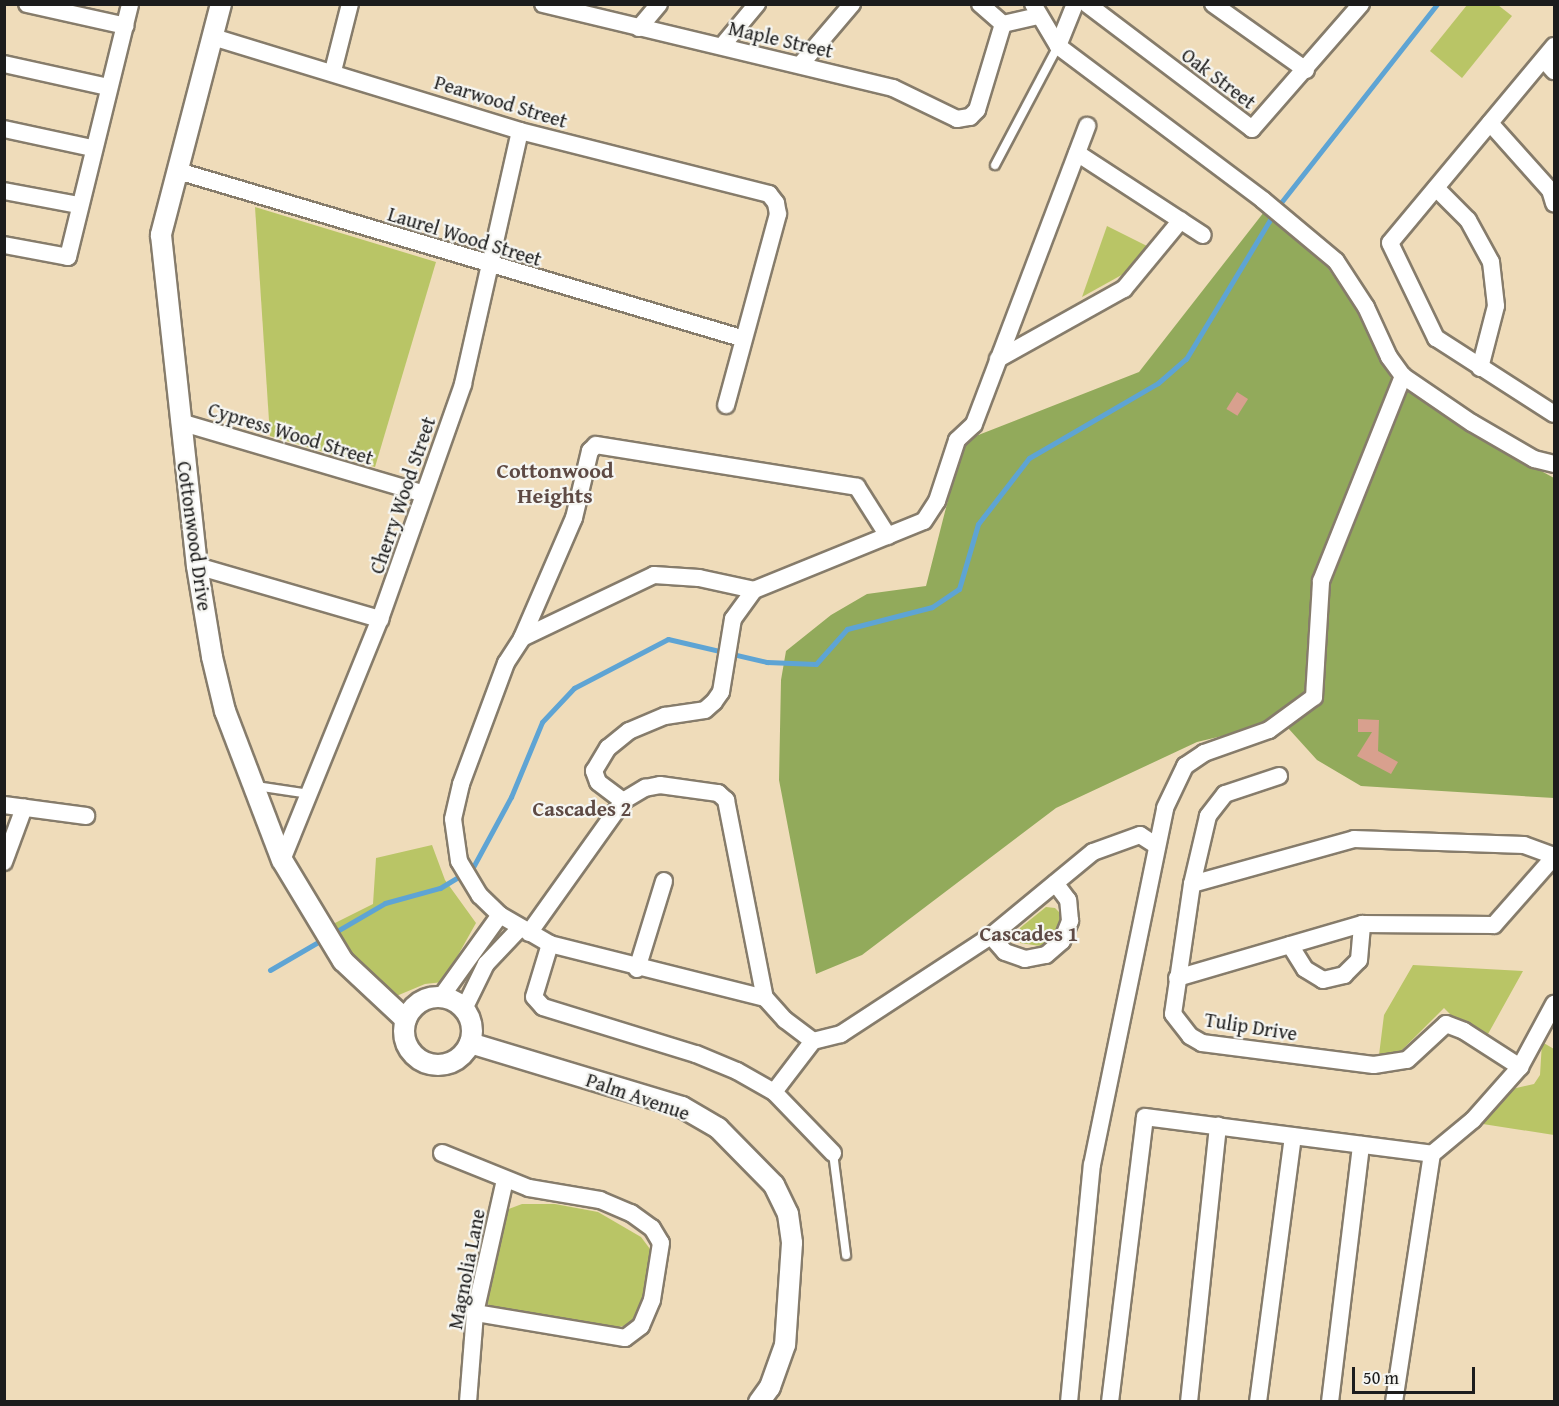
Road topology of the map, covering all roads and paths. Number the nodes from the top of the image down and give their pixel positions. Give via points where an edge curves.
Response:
1 (27, 4) edge
2 (130, 4) edge
3 (221, 4) edge
4 (350, 4) edge
5 (659, 4) edge
6 (757, 4) edge
7 (852, 4) edge
8 (980, 4) edge
9 (1075, 4) edge
10 (1087, 4) edge
11 (1213, 4) edge
12 (554, 6) edge
13 (1353, 7) edge
14 (1036, 10) edge
15 (1003, 24) junction
16 (126, 26) junction
17 (639, 28) junction
18 (213, 37) junction
19 (722, 46) junction
20 (1058, 46) junction
21 (1554, 46) edge
22 (4, 64) edge
23 (801, 64) junction
24 (1549, 65) edge
25 (1306, 70) junction
26 (333, 71) junction
27 (108, 87) junction
28 (1490, 123) junction
29 (1087, 126) dead end
30 (4, 129) edge
31 (520, 131) junction
32 (92, 148) junction
33 (1077, 153) junction
34 (995, 165) dead end
35 (178, 171) junction
36 (1436, 188) junction
37 (4, 191) edge
38 (1554, 203) edge
39 (78, 205) junction
40 (1181, 220) junction
41 (1203, 235) dead end
42 (4, 246) edge
43 (491, 266) junction
44 (741, 338) junction
45 (998, 358) junction
46 (1479, 368) junction
47 (1403, 376) junction
48 (726, 405) dead end
49 (1554, 412) edge
50 (180, 422) junction
51 (1554, 464) edge
52 (424, 494) junction
53 (888, 536) junction
54 (196, 566) junction
55 (754, 590) junction
56 (380, 619) junction
57 (522, 638) junction
58 (1279, 776) dead end
59 (256, 786) junction
60 (309, 794) junction
61 (623, 801) junction
62 (4, 805) edge
63 (24, 808) junction
64 (86, 816) dead end
65 (1157, 846) junction
66 (1554, 856) edge
67 (282, 860) junction
68 (4, 862) edge
69 (664, 881) dead end
70 (1055, 883) junction
71 (1192, 884) junction
72 (500, 915) junction
73 (1362, 924) junction
74 (525, 931) junction
75 (991, 936) junction
76 (550, 944) junction
77 (1290, 945) junction
78 (638, 969) junction
79 (1177, 978) junction
80 (441, 997) junction
81 (765, 998) junction
82 (1554, 1004) edge
83 (464, 1009) junction
84 (406, 1020) junction
85 (813, 1041) junction
86 (470, 1043) junction
87 (1520, 1067) junction
88 (774, 1092) junction
89 (1218, 1126) junction
90 (1293, 1136) junction
91 (1361, 1145) junction
92 (442, 1153) dead end
93 (833, 1154) joint
94 (1432, 1154) junction
95 (505, 1180) junction
96 (846, 1255) dead end
97 (476, 1313) junction
98 (468, 1401) edge
99 (759, 1401) edge
100 (1069, 1401) edge
101 (1110, 1401) edge
102 (1189, 1401) edge
103 (1258, 1401) edge
104 (1330, 1401) edge
105 (1394, 1401) edge

1 - 16 street
2 - 16 street
3 - 18 street, Cottonwood Drive
4 - 26 street
5 - 17 street
6 - 19 street
7 - 23 street
8 - 15 street
9 - 20 street
10 - 25 street, Oak Street via 1252,129
11 - 25 street
12 - 17 street, Maple Street
13 - 25 street, Oak Street
14 - 15 street
14 - 20 street
15 - 23 street, Maple Street via 977,110 970,117 957,119 893,88
16 - 27 street
17 - 19 street, Maple Street
18 - 26 street, Pearwood Street
18 - 35 street, Cottonwood Drive
19 - 23 street, Maple Street
20 - 34 lane
20 - 47 street via 1263,200 1336,261
21 - 24 street
22 - 27 street
24 - 28 street
26 - 31 street, Pearwood Street
27 - 32 street
28 - 36 street
28 - 38 street via 1551,190
29 - 33 street
30 - 32 street
31 - 43 street, Cherry Wood Street
31 - 44 street, Pearwood Street via 769,194 778,214
32 - 39 street
33 - 40 street
33 - 45 street
35 - 43 street, Laurel Wood Street
35 - 50 street, Cottonwood Drive via 161,235
36 - 46 street via 1468,220 1491,262 1496,306
36 - 46 street via 1390,243 1436,338
37 - 39 street
39 - 42 street via 68,257
40 - 41 street
40 - 45 street via 1124,289
43 - 44 street, Laurel Wood Street
43 - 52 street, Cherry Wood Street via 464,384
44 - 48 street
45 - 53 street via 974,424 957,440 937,501 924,521
46 - 49 street
47 - 51 street via 1472,423 1534,459
47 - 65 street via 1321,581 1314,697 1269,730 1204,753 1185,766 1165,808
50 - 52 street, Cypress Wood Street
50 - 54 street, Cottonwood Drive
52 - 56 street, Cherry Wood Street
53 - 55 street
53 - 57 street via 857,487 596,445 590,451 574,518
54 - 56 street
54 - 59 street, Cottonwood Drive via 225,711
55 - 57 street via 699,578 654,575
55 - 61 street via 733,619 721,692 714,702 705,710 664,716 629,731 608,748 594,771 598,782
56 - 60 street, Cherry Wood Street
57 - 72 street via 506,663 461,784 453,819 459,861 480,896
58 - 71 street, Tulip Drive via 1225,794 1208,816
59 - 60 lane
59 - 67 street, Cottonwood Drive
60 - 67 street, Cherry Wood Street
61 - 74 street
61 - 81 street via 645,788 660,785 718,793 726,800
62 - 63 street
63 - 64 street
63 - 68 street
65 - 70 street via 1140,836 1093,852
65 - 100 street via 1092,1165
66 - 71 street via 1524,845 1354,839
66 - 73 street via 1494,925
67 - 84 street, Cottonwood Drive via 343,961
69 - 78 street
70 - 75 street
70 - 75 street via 1068,900 1070,921 1062,941 1046,955 1025,959 1005,952
71 - 79 street, Tulip Drive
72 - 74 street
72 - 80 street
73 - 77 street
73 - 77 street via 1359,960 1344,975 1323,980 1305,969
74 - 76 street
74 - 83 street via 486,964
75 - 85 street via 840,1034
76 - 78 street
76 - 88 street via 534,997 543,1007 696,1054
77 - 79 street
78 - 81 street
79 - 87 street, Tulip Drive via 1173,1014 1190,1036 1202,1043 1374,1065 1407,1060 1446,1024
80 - 83 street
80 - 84 street via 426,999
81 - 85 street via 785,1020
82 - 87 street
83 - 86 street via 472,1031
84 - 86 street via 407,1046 427,1064 453,1062
85 - 88 street
86 - 99 street, Palm Avenue via 682,1107 718,1128 774,1185 788,1214 792,1254 785,1345 770,1386
87 - 94 street via 1473,1120
88 - 93 street
89 - 90 street
89 - 101 street via 1145,1117
89 - 102 street
90 - 91 street
90 - 103 street
91 - 94 street
91 - 104 street
92 - 95 street
93 - 96 lane via 843,1207
94 - 105 street
95 - 97 street, Magnolia Lane
95 - 97 street via 600,1200 631,1213 651,1228 661,1243 660,1268 641,1326 625,1338
97 - 98 street, Magnolia Lane

